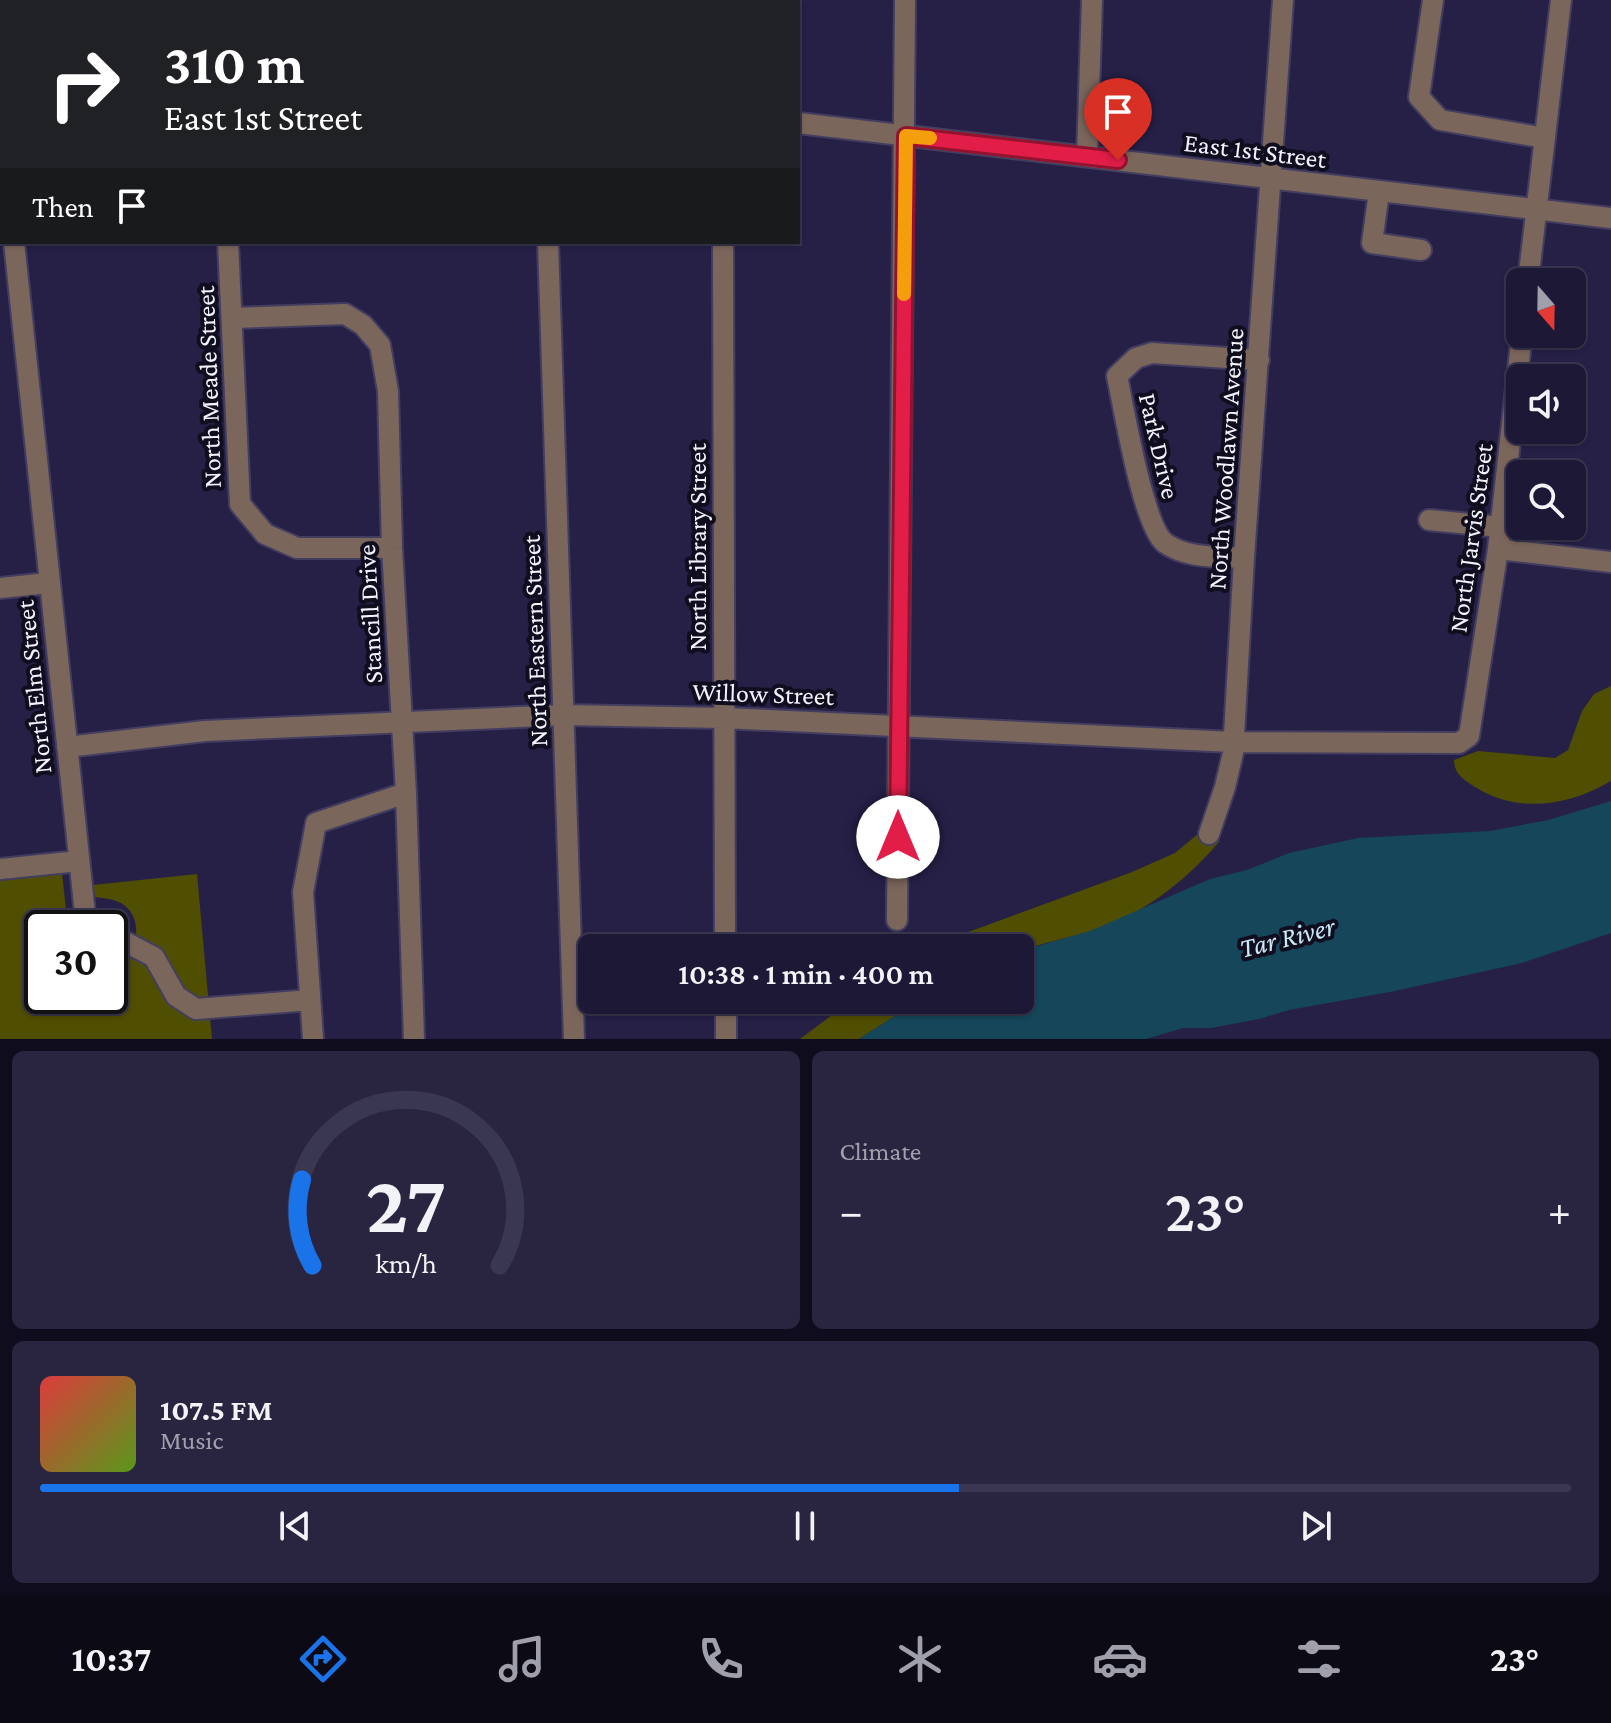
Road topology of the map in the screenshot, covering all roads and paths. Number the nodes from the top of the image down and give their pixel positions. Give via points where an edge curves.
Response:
1 (905, 0) edge
2 (1092, 0) edge
3 (1283, 0) edge
4 (1433, 0) edge
5 (1561, 0) edge
6 (800, 123) edge
7 (906, 136) junction
8 (1545, 138) junction
9 (1087, 156) junction
10 (1272, 179) junction
11 (1379, 192) junction
12 (1536, 209) junction
13 (1611, 218) edge
14 (14, 244) edge
15 (228, 244) edge
16 (548, 244) edge
17 (723, 244) edge
18 (1421, 250) dead end
19 (1530, 268) edge
20 (233, 318) junction
21 (1520, 348) edge
22 (1259, 360) junction
23 (1429, 520) dead end
24 (1501, 527) junction
25 (392, 548) junction
26 (1498, 549) junction
27 (1244, 558) junction
28 (1611, 562) edge
29 (48, 583) junction
30 (0, 588) edge
31 (564, 715) junction
32 (724, 718) junction
33 (401, 723) junction
34 (899, 726) junction
35 (1233, 742) junction
36 (1459, 743) joint
37 (67, 747) junction
38 (406, 793) junction
39 (1209, 834) dead end
40 (79, 861) junction
41 (0, 869) edge
42 (85, 910) edge
43 (897, 920) dead end
44 (725, 934) edge
45 (128, 943) edge
46 (310, 1000) junction
47 (726, 1014) edge
48 (313, 1039) edge
49 (414, 1039) edge
50 (574, 1039) edge
51 (726, 1039) edge

1 - 7 street
2 - 9 street
3 - 10 street, North Woodlawn Avenue
4 - 8 street via 1419,97 1440,120
5 - 8 street
6 - 7 street, East 1st Street
7 - 9 street, East 1st Street
7 - 34 street
8 - 12 street
9 - 10 street, East 1st Street
10 - 11 street, East 1st Street
10 - 22 street, North Woodlawn Avenue
11 - 12 street, East 1st Street
11 - 18 street via 1372,243
12 - 13 street, East 1st Street
12 - 19 street
14 - 29 street, North Elm Street
15 - 20 street, North Meade Street
16 - 31 street, North Eastern Street
17 - 32 street, North Library Street
20 - 25 street, North Meade Street via 240,504 265,534 297,548
20 - 25 street, Stancill Drive via 345,314 380,345 388,391
21 - 24 street, North Jarvis Street
22 - 27 street, North Woodlawn Avenue
22 - 27 street, Park Drive via 1152,353 1136,358 1117,376 1145,501 1163,541 1186,553
23 - 24 street
24 - 26 street, North Jarvis Street
25 - 33 street, Stancill Drive
26 - 28 street
26 - 36 street, North Jarvis Street via 1469,736
27 - 35 street, North Woodlawn Avenue
29 - 30 street
29 - 37 street, North Elm Street
31 - 32 street, Willow Street
31 - 33 street, Willow Street
31 - 50 street, North Eastern Street
32 - 34 street, Willow Street
32 - 44 street, North Library Street
33 - 37 street, Willow Street via 205,731
33 - 38 street, Stancill Drive
34 - 35 street, Willow Street
34 - 43 street
35 - 36 street, Willow Street
35 - 39 street, North Woodlawn Avenue
37 - 40 street, North Elm Street
38 - 46 street via 316,823 303,892
38 - 49 street, Stancill Drive
40 - 41 street
40 - 42 street, North Elm Street
45 - 46 street via 154,957 176,996 196,1009
46 - 48 street
47 - 51 street

